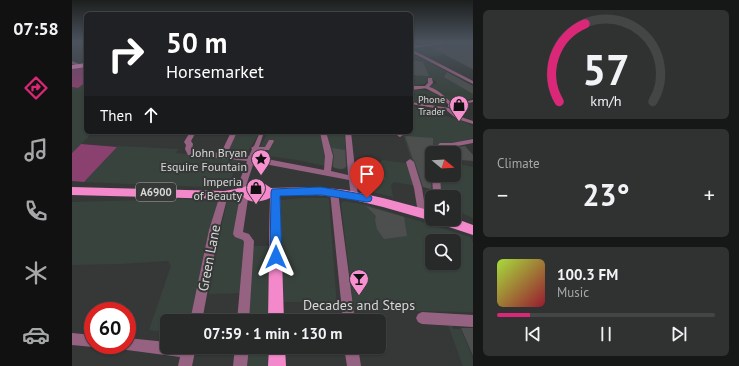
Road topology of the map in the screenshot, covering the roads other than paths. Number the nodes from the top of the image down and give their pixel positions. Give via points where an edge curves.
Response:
1 (428, 59) edge
2 (430, 79) dead end
3 (473, 83) edge
4 (426, 87) junction
5 (413, 88) edge
6 (473, 101) edge
7 (413, 103) edge
8 (452, 105) junction
9 (447, 110) junction
10 (473, 123) edge
11 (192, 134) edge
12 (233, 134) edge
13 (261, 134) edge
14 (324, 134) edge
15 (348, 134) edge
16 (271, 141) dead end
17 (473, 141) edge
18 (452, 144) joint
19 (441, 146) edge
20 (254, 148) junction
21 (223, 156) junction
22 (251, 159) junction
23 (410, 162) dead end
24 (327, 174) junction
25 (351, 178) junction
26 (72, 191) edge
27 (272, 192) junction
28 (242, 193) junction
29 (344, 194) junction
30 (224, 195) junction
31 (425, 209) edge
32 (425, 214) edge
33 (461, 226) edge
34 (473, 230) edge
35 (197, 314) edge
36 (244, 314) edge
37 (276, 314) edge
38 (348, 314) edge
39 (422, 318) dead end
40 (473, 321) edge
41 (72, 338) edge
42 (84, 340) edge
43 (136, 345) edge
44 (160, 347) edge
45 (187, 354) edge
46 (241, 354) edge
47 (276, 354) edge
48 (352, 354) edge
49 (185, 366) edge
50 (240, 366) edge
51 (277, 366) edge
52 (354, 366) edge

1 - 3 street
2 - 4 street
4 - 5 street
4 - 8 street via 440,94
6 - 8 street
7 - 9 street
8 - 9 street
9 - 10 street
11 - 21 street via 187,140 191,153
12 - 21 street
13 - 20 street
14 - 24 street via 329,156
15 - 25 street
16 - 20 street via 267,149
17 - 18 street
18 - 19 street
20 - 22 street
21 - 22 street
22 - 24 street
22 - 28 street
23 - 31 street
24 - 25 street
25 - 29 street
26 - 30 main road, A6900
27 - 28 main road, A6900 via 265,196 249,197
27 - 29 main road, A6900 via 321,191
27 - 37 main road
28 - 30 main road, A6900
28 - 36 street via 238,234 249,241
29 - 32 main road, A6900
29 - 38 street
30 - 35 street, Green Lane via 214,230
33 - 34 main road
39 - 40 street
41 - 42 street
43 - 44 street
45 - 49 street
46 - 50 street
47 - 51 main road
48 - 52 street

